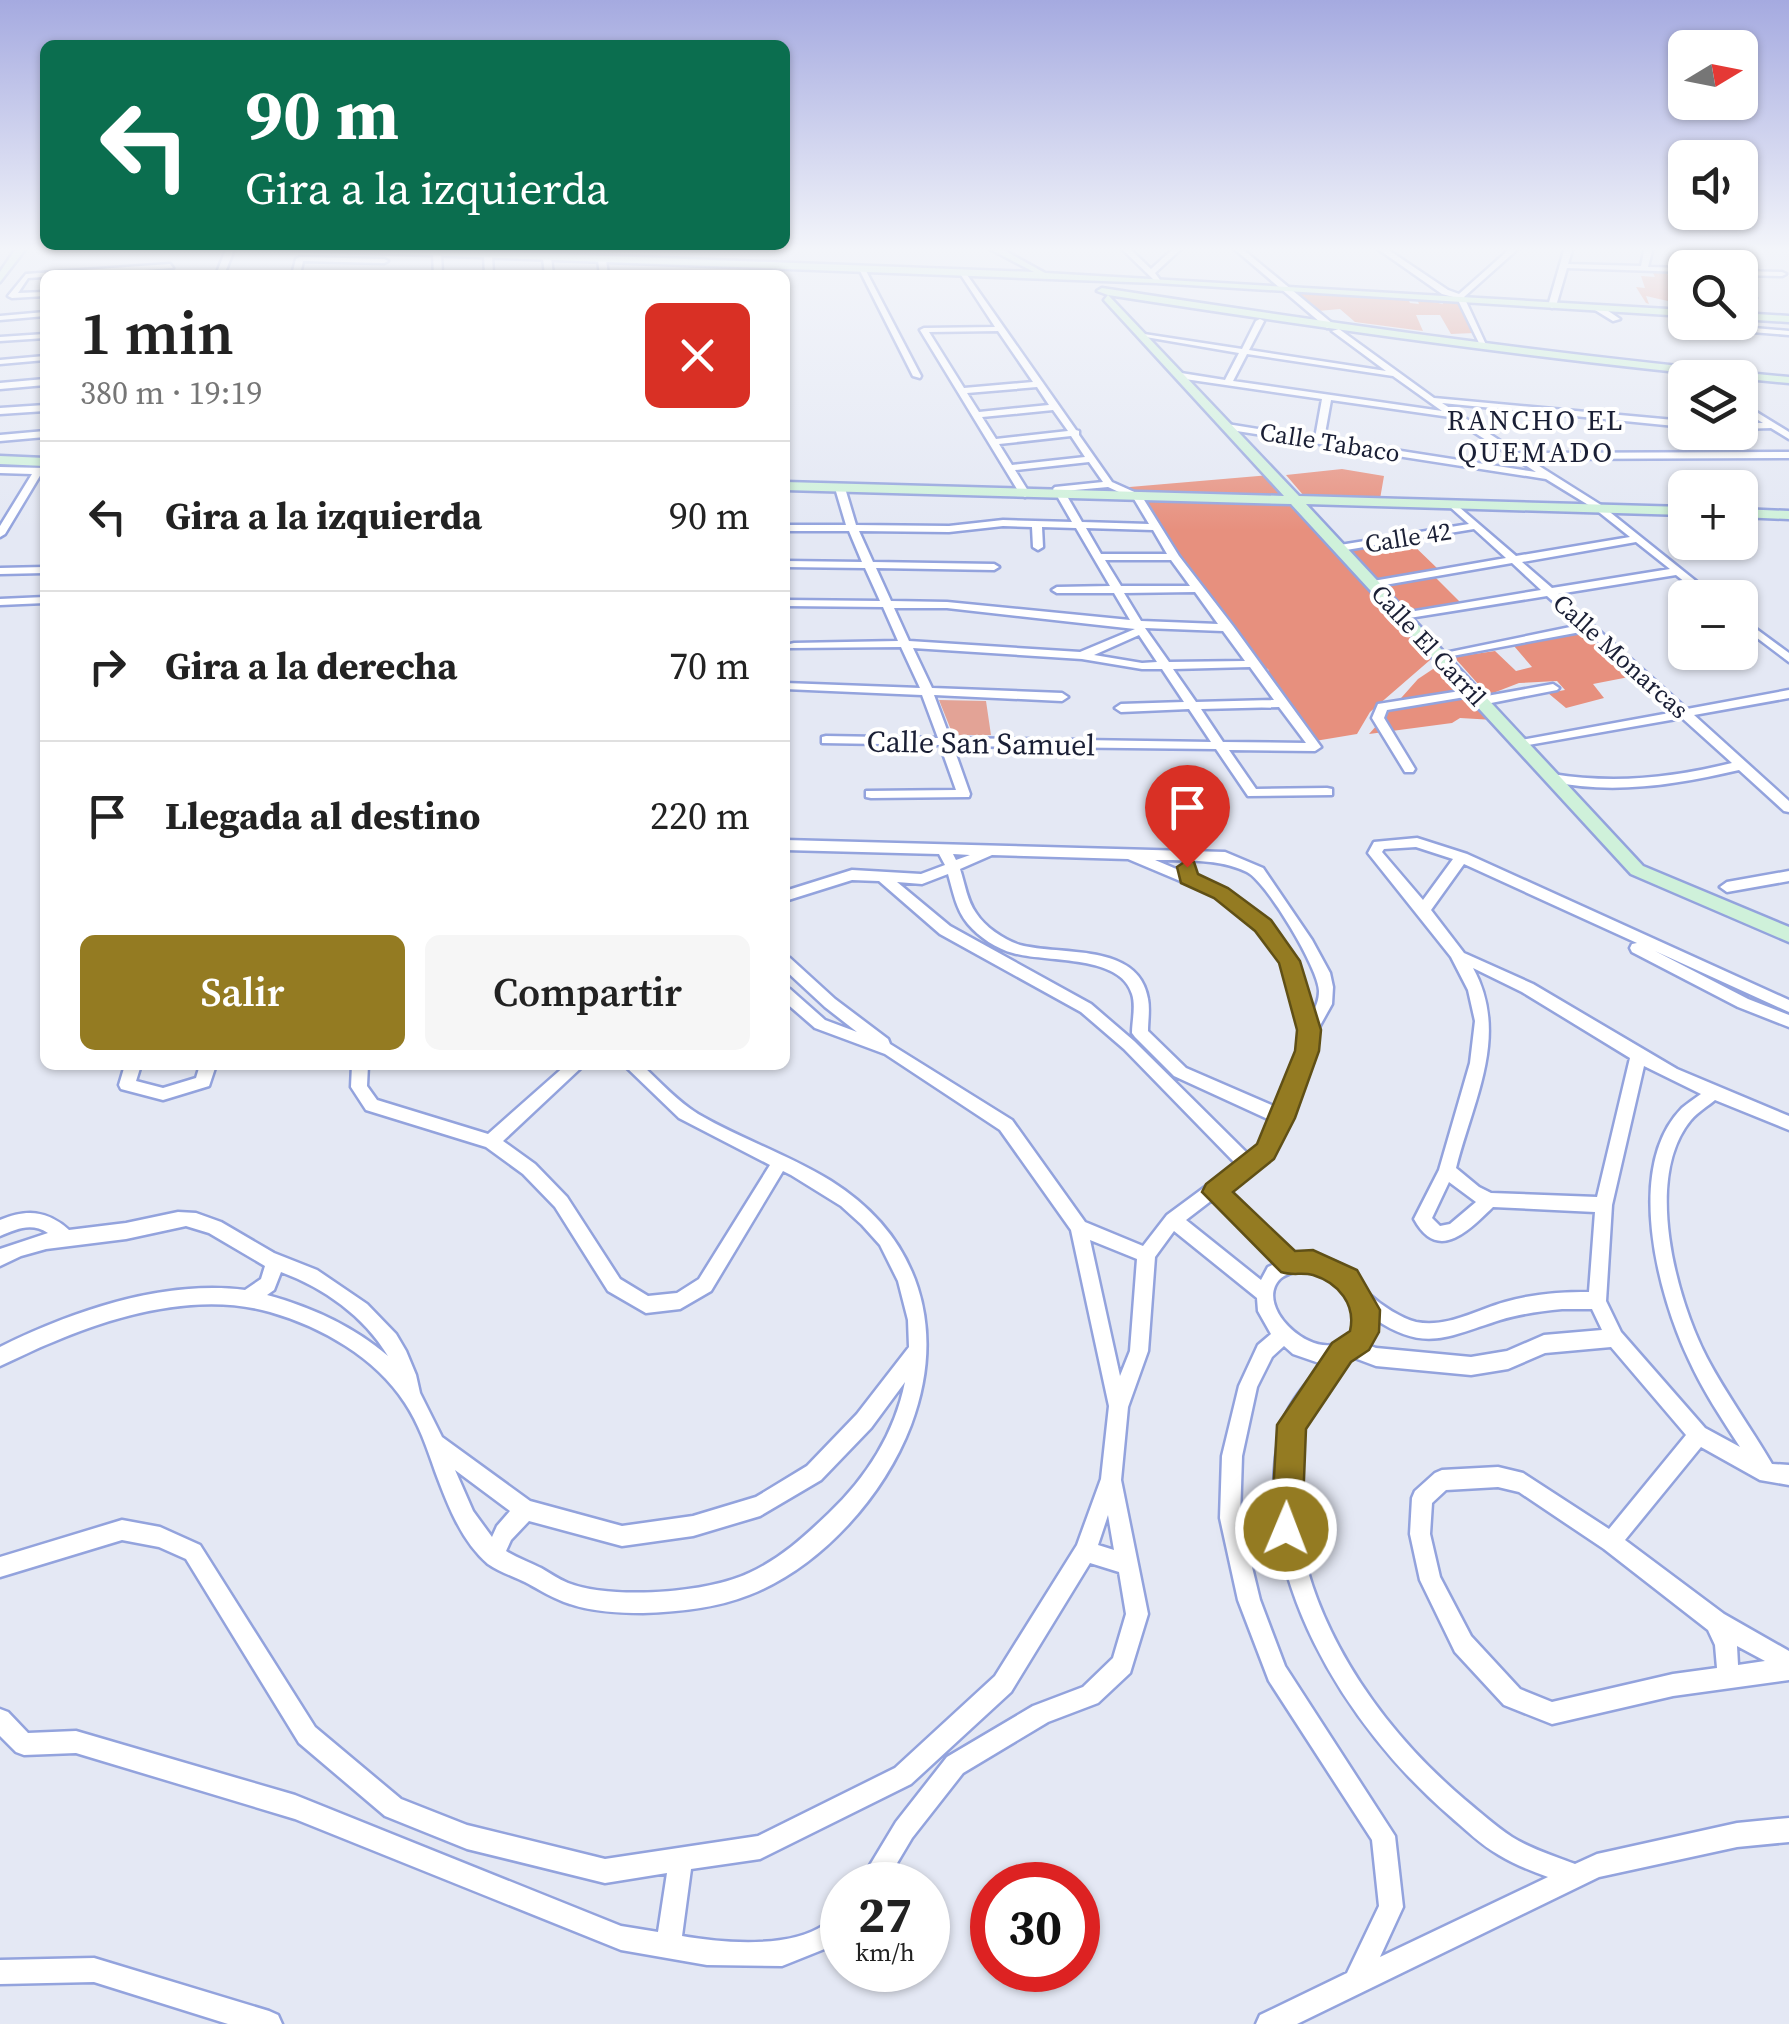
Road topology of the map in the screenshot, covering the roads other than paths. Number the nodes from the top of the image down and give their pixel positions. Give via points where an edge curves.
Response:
1 (899, 341) edge
2 (931, 341) edge
3 (1009, 341) edge
4 (1149, 341) edge
5 (1178, 341) edge
6 (1249, 341) edge
7 (1350, 341) edge
8 (1423, 341) edge
9 (1451, 341) edge
10 (1482, 341) edge
11 (1484, 345) junction
12 (1244, 352) junction
13 (40, 358) edge
14 (0, 362) edge
15 (1394, 374) junction
16 (1668, 375) edge
17 (917, 376) dead end
18 (1180, 376) junction
19 (1789, 380) edge
20 (40, 382) edge
21 (1228, 383) junction
22 (1041, 384) junction
23 (1758, 385) edge
24 (0, 386) edge
25 (1789, 388) edge
26 (960, 390) junction
27 (1327, 397) junction
28 (1432, 400) junction
29 (1057, 407) junction
30 (40, 408) edge
31 (0, 412) edge
32 (979, 415) junction
33 (1454, 416) junction
34 (1758, 416) edge
35 (1668, 422) edge
36 (1758, 426) edge
37 (1774, 426) junction
38 (1789, 426) edge
39 (1228, 427) junction
40 (1076, 433) junction
41 (40, 434) edge
42 (1789, 436) edge
43 (0, 438) edge
44 (1319, 440) junction
45 (994, 442) junction
46 (1519, 456) junction
47 (1789, 456) edge
48 (1093, 458) junction
49 (0, 460) edge
50 (40, 467) edge
51 (40, 468) edge
52 (1012, 468) junction
53 (0, 470) edge
54 (40, 473) edge
55 (1551, 477) junction
56 (1109, 484) junction
57 (790, 486) edge
58 (840, 488) junction
59 (1024, 494) junction
60 (1062, 495) junction
61 (1138, 497) junction
62 (1295, 500) junction
63 (1452, 504) junction
64 (1598, 508) junction
65 (1668, 510) edge
66 (1758, 514) edge
67 (1789, 515) edge
68 (1037, 524) junction
69 (1081, 526) junction
70 (1476, 526) junction
71 (1154, 527) junction
72 (790, 528) edge
73 (852, 528) junction
74 (0, 534) edge
75 (1636, 538) junction
76 (1038, 547) dead end
77 (1340, 548) junction
78 (1099, 557) junction
79 (1174, 557) junction
80 (1512, 558) junction
81 (790, 564) edge
82 (870, 564) junction
83 (994, 568) dead end
84 (40, 570) edge
85 (0, 571) edge
86 (1679, 572) junction
87 (1689, 580) edge
88 (1372, 584) junction
89 (1199, 589) junction
90 (1058, 590) dead end
91 (1119, 591) junction
92 (1551, 592) junction
93 (40, 600) edge
94 (0, 602) edge
95 (790, 603) edge
96 (888, 604) junction
97 (1403, 616) junction
98 (1140, 627) junction
99 (1589, 627) junction
100 (1228, 628) junction
101 (1758, 634) edge
102 (906, 644) junction
103 (794, 646) dead end
104 (1082, 656) junction
105 (1440, 657) junction
106 (1789, 658) edge
107 (1254, 664) junction
108 (1168, 666) junction
109 (790, 686) edge
110 (1553, 688) dead end
111 (926, 689) junction
112 (1789, 694) edge
113 (1062, 697) dead end
114 (1477, 697) junction
115 (1283, 703) junction
116 (1192, 704) junction
117 (1121, 708) dead end
118 (1685, 714) junction
119 (826, 740) dead end
120 (947, 742) junction
121 (1521, 744) junction
122 (1223, 749) junction
123 (1741, 764) junction
124 (1408, 769) dead end
125 (1552, 778) junction
126 (1327, 792) dead end
127 (871, 794) dead end
128 (1789, 808) edge
129 (790, 844) edge
130 (944, 850) junction
131 (990, 851) junction
132 (1130, 855) junction
133 (1192, 856) junction
134 (1462, 856) junction
135 (956, 868) junction
136 (1789, 876) edge
137 (1188, 878) junction
138 (884, 879) junction
139 (1727, 886) dead end
140 (790, 894) edge
141 (1424, 910) junction
142 (1287, 916) junction
143 (1606, 925) junction
144 (1263, 926) junction
145 (1789, 935) edge
146 (1459, 957) junction
147 (790, 967) edge
148 (790, 997) edge
149 (1789, 1006) edge
150 (1789, 1021) edge
151 (1309, 1030) junction
152 (890, 1050) junction
153 (1638, 1056) junction
154 (132, 1070) edge
155 (207, 1070) edge
156 (360, 1070) edge
157 (570, 1070) edge
158 (637, 1070) edge
159 (1713, 1092) junction
160 (1283, 1118) junction
161 (1789, 1123) edge
162 (491, 1142) junction
163 (779, 1164) junction
164 (1249, 1166) junction
165 (1447, 1170) junction
166 (1215, 1192) junction
167 (1489, 1200) junction
168 (1604, 1206) junction
169 (1173, 1220) junction
170 (0, 1228) edge
171 (1079, 1228) junction
172 (63, 1236) junction
173 (1146, 1254) junction
174 (0, 1258) edge
175 (275, 1262) junction
176 (1290, 1264) junction
177 (1264, 1293) junction
178 (248, 1298) junction
179 (1362, 1298) junction
180 (1597, 1301) junction
181 (1282, 1336) junction
182 (1616, 1338) junction
183 (918, 1350) junction
184 (1347, 1350) junction
185 (0, 1357) edge
186 (410, 1394) junction
187 (1118, 1407) junction
188 (1698, 1435) junction
189 (436, 1444) junction
190 (1767, 1473) junction
191 (1789, 1475) edge
192 (1111, 1479) junction
193 (525, 1510) junction
194 (1611, 1542) junction
195 (1084, 1551) junction
196 (494, 1556) junction
197 (1127, 1564) junction
198 (0, 1566) edge
199 (1716, 1622) junction
200 (1789, 1666) edge
201 (1728, 1678) junction
202 (0, 1720) edge
203 (1789, 1830) edge
204 (680, 1860) junction
205 (884, 1862) edge
206 (1574, 1876) junction
207 (820, 1939) edge
208 (668, 1946) junction
209 (0, 1972) edge
210 (1356, 1984) junction
211 (269, 2024) edge
212 (1269, 2024) edge

1 - 17 street
2 - 26 street
3 - 22 street
4 - 18 main road, Calle El Carril
5 - 12 street
6 - 12 street
7 - 15 street
8 - 16 main road
9 - 11 main road
10 - 11 street
11 - 19 main road
12 - 15 street
12 - 21 street
13 - 14 street
15 - 28 street
18 - 21 street
18 - 39 main road, Calle El Carril
20 - 24 street
21 - 27 street
22 - 26 street
22 - 29 street
23 - 25 main road
26 - 32 street
27 - 33 street
27 - 44 street
28 - 33 street
28 - 35 street
29 - 32 street
29 - 40 street
30 - 31 street
32 - 45 street
33 - 46 street
34 - 37 street
36 - 37 street
37 - 38 street
37 - 42 street
39 - 44 street, Calle Tabaco
39 - 62 main road, Calle El Carril
40 - 45 street
40 - 48 street
41 - 43 street
44 - 55 street, Calle Tabaco
45 - 52 street
46 - 47 street
46 - 55 street
48 - 52 street
48 - 56 street
49 - 50 main road
51 - 53 street
52 - 59 street
54 - 74 street
55 - 64 street
56 - 60 street via 1058,489
56 - 61 street
57 - 58 main road
58 - 59 main road
58 - 73 street
59 - 60 main road
60 - 61 main road
60 - 69 street
61 - 62 main road
61 - 71 street
62 - 63 main road
62 - 77 main road, Calle El Carril
63 - 64 main road
63 - 70 street, Calle Monarcas
64 - 65 main road
64 - 75 street
66 - 67 main road
68 - 69 street
68 - 73 street
68 - 76 street
69 - 71 street
69 - 78 street
70 - 77 street, Calle 42
70 - 80 street, Calle Monarcas
71 - 79 street
72 - 73 street
73 - 82 street
75 - 80 street, Calle 42
75 - 86 street
77 - 88 main road, Calle El Carril
78 - 79 street
78 - 91 street
79 - 89 street
80 - 88 street, Calle 42
80 - 92 street, Calle Monarcas
81 - 82 street
82 - 83 street
82 - 96 street
84 - 85 street
86 - 87 street
86 - 92 street
88 - 97 main road, Calle El Carril
89 - 91 street
89 - 100 street
90 - 91 street
91 - 98 street
92 - 97 street
92 - 99 street, Calle Monarcas
93 - 94 street
95 - 96 street
96 - 98 street via 1020,610
96 - 102 street
97 - 105 main road, Calle El Carril
98 - 100 street
98 - 104 street
98 - 108 street
99 - 105 street
99 - 118 street, Calle Monarcas
100 - 107 street
101 - 106 street
102 - 103 street
102 - 104 street
102 - 111 street
104 - 108 street
105 - 114 main road, Calle El Carril
107 - 108 street
107 - 115 street
108 - 116 street
109 - 111 street
110 - 114 street
111 - 113 street
111 - 120 street
112 - 118 street
114 - 121 main road, Calle El Carril
114 - 124 street via 1382,707 1378,718
115 - 116 street
115 - 122 street, Calle San Samuel via 1315,747
116 - 117 street
116 - 122 street
118 - 121 street
118 - 123 street, Calle Monarcas
119 - 120 street, Calle San Samuel
120 - 122 street, Calle San Samuel
120 - 127 street via 964,794
121 - 125 main road, Calle El Carril
122 - 126 street via 1253,793
123 - 125 street via 1626,786
123 - 128 street, Calle Monarcas
125 - 145 main road, Calle El Carril via 1637,870
129 - 130 street
130 - 131 street
130 - 135 street
131 - 132 street
131 - 135 street
132 - 133 street
132 - 137 street
133 - 137 street
133 - 142 street via 1225,857 1258,871
134 - 141 street
134 - 141 street via 1417,842 1378,845 1374,852 1384,868
134 - 143 street
135 - 138 street via 922,879
135 - 160 street via 962,908 981,929 1014,949 1093,958 1124,972 1140,993 1140,1033 1180,1072
136 - 139 street
137 - 144 street via 1221,893
138 - 140 street via 852,875
138 - 164 street via 945,930 1086,1008
141 - 146 street
142 - 144 street
142 - 151 street via 1327,989
143 - 149 street
143 - 150 street via 1656,960
144 - 151 street via 1289,961
146 - 153 street via 1497,970
146 - 165 street via 1480,1004 1480,1042
147 - 152 street
148 - 152 street via 820,1024
151 - 160 street
152 - 171 street via 1006,1125
153 - 159 street
153 - 168 street
154 - 155 street via 128,1085 163,1094 203,1082
156 - 162 street via 359,1087 372,1105
157 - 162 street
158 - 163 street via 688,1116
159 - 161 street
159 - 190 street via 1693,1103 1673,1132 1658,1180 1660,1240 1694,1353
160 - 164 street via 1266,1152
162 - 163 street via 560,1202 614,1285 646,1304 680,1300 705,1286
163 - 183 street via 851,1202 885,1239 913,1290
164 - 166 street
165 - 167 street
165 - 167 street via 1423,1219 1428,1229 1450,1235
166 - 169 street
166 - 176 street
167 - 168 street
168 - 180 street
169 - 173 street
169 - 177 street
170 - 172 street via 26,1217 50,1222
171 - 173 street
171 - 187 street
172 - 174 street
172 - 175 street via 188,1219
173 - 187 street via 1139,1350
175 - 178 street via 268,1284
175 - 186 street via 312,1277 367,1314 408,1368
176 - 177 street via 1272,1274
176 - 179 street via 1313,1262 1337,1271
177 - 181 street via 1268,1316
178 - 185 street via 152,1303 76,1322
178 - 186 street via 314,1318 377,1357
179 - 180 street via 1417,1331 1449,1331 1504,1310 1566,1299
179 - 184 street via 1365,1332
180 - 182 street
181 - 184 street via 1317,1354
181 - 210 street via 1266,1350 1248,1386 1232,1456 1230,1518 1248,1600 1277,1673 1383,1836 1391,1907
182 - 184 street via 1544,1344 1472,1366
182 - 188 street
183 - 193 street via 814,1473 760,1506 694,1526 622,1536
183 - 196 street via 913,1400 872,1485 798,1555 738,1589 656,1603 571,1595
184 - 206 street via 1292,1425 1286,1529 1301,1586 1378,1729 1444,1799 1509,1849
186 - 189 street
187 - 192 street
188 - 190 street
188 - 194 street
189 - 193 street
189 - 196 street via 454,1498
190 - 191 street
192 - 195 street
192 - 197 street
193 - 196 street
194 - 199 street
194 - 201 street via 1522,1483 1498,1477 1442,1480 1422,1498 1420,1534 1430,1580 1464,1644 1512,1696 1552,1713
195 - 197 street
195 - 204 street via 1003,1684 903,1776 760,1847
197 - 205 street via 1137,1614 1122,1666 1090,1695 1041,1714 955,1765
198 - 204 street via 122,1530 160,1537 193,1552 307,1735 394,1808 467,1837 605,1872
199 - 200 street
199 - 201 street
200 - 201 street
202 - 208 street via 24,1744 76,1742 295,1806 621,1938
203 - 206 street via 1737,1834
204 - 208 street
206 - 210 street
207 - 208 street via 782,1954
209 - 211 street via 94,1970
210 - 212 street

